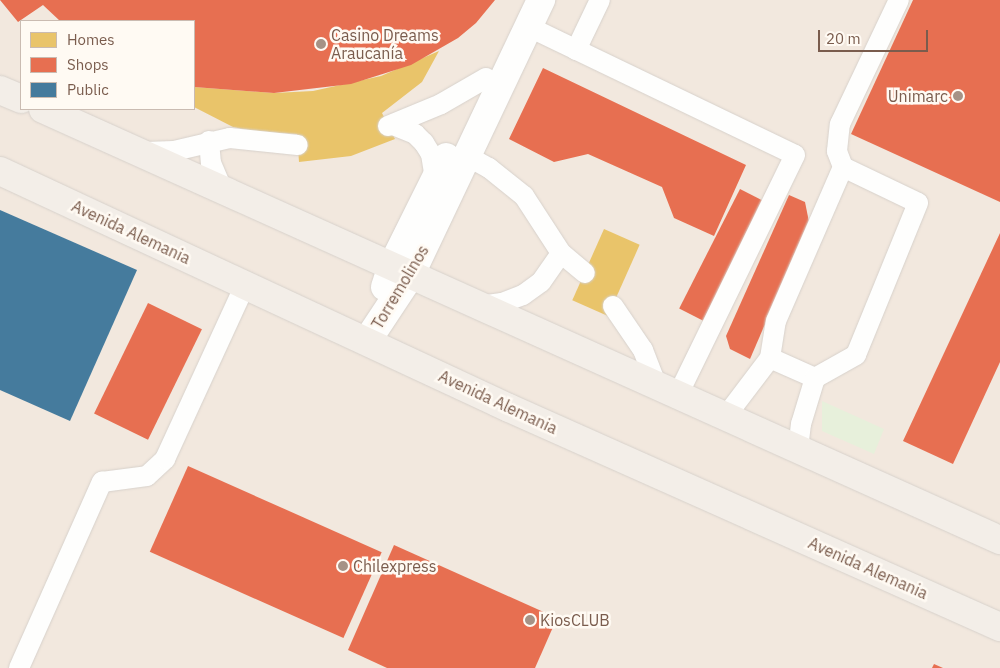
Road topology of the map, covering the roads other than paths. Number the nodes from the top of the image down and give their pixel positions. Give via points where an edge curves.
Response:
1 (541, 0) edge
2 (600, 0) edge
3 (899, 0) edge
4 (526, 13) edge
5 (576, 50) junction
6 (486, 78) junction
7 (0, 90) edge
8 (20, 99) edge
9 (45, 110) edge
10 (210, 141) junction
11 (298, 145) dead end
12 (135, 152) junction
13 (467, 156) junction
14 (843, 167) junction
15 (0, 171) edge
16 (435, 179) junction
17 (224, 193) junction
18 (561, 253) junction
19 (401, 272) junction
20 (585, 273) dead end
21 (245, 286) junction
22 (480, 306) junction
23 (613, 306) dead end
24 (367, 341) junction
25 (770, 358) junction
26 (815, 378) junction
27 (668, 390) junction
28 (726, 416) junction
29 (798, 449) junction
30 (1000, 540) edge
31 (1000, 627) edge
32 (19, 668) edge

1 - 4 street, Torremolinos
2 - 5 lane
3 - 14 lane via 840,124 837,151
4 - 5 lane
4 - 6 street, Torremolinos
4 - 13 street, Torremolinos
5 - 27 lane via 794,155
6 - 16 street, Torremolinos
6 - 16 lane via 441,104 390,126 415,134 424,143 431,154
7 - 8 main road
9 - 12 main road
10 - 11 lane via 230,138
10 - 12 lane via 174,151
10 - 17 lane via 211,164
12 - 17 main road
13 - 18 lane via 489,168 524,196
13 - 19 street, Torremolinos
14 - 25 lane via 776,321
14 - 26 lane via 918,202 856,355
15 - 21 main road, Avenida Alemania
16 - 19 street, Torremolinos
17 - 19 main road
18 - 20 lane
18 - 22 lane via 541,282 523,295 502,303
19 - 22 main road
19 - 24 street, Torremolinos
21 - 24 main road, Avenida Alemania
21 - 32 lane via 165,459 147,476 102,482
22 - 27 main road
23 - 27 lane
24 - 31 main road, Avenida Alemania via 509,408
25 - 26 lane
25 - 28 lane
26 - 29 lane via 801,424
27 - 28 main road
28 - 29 main road
29 - 30 main road

